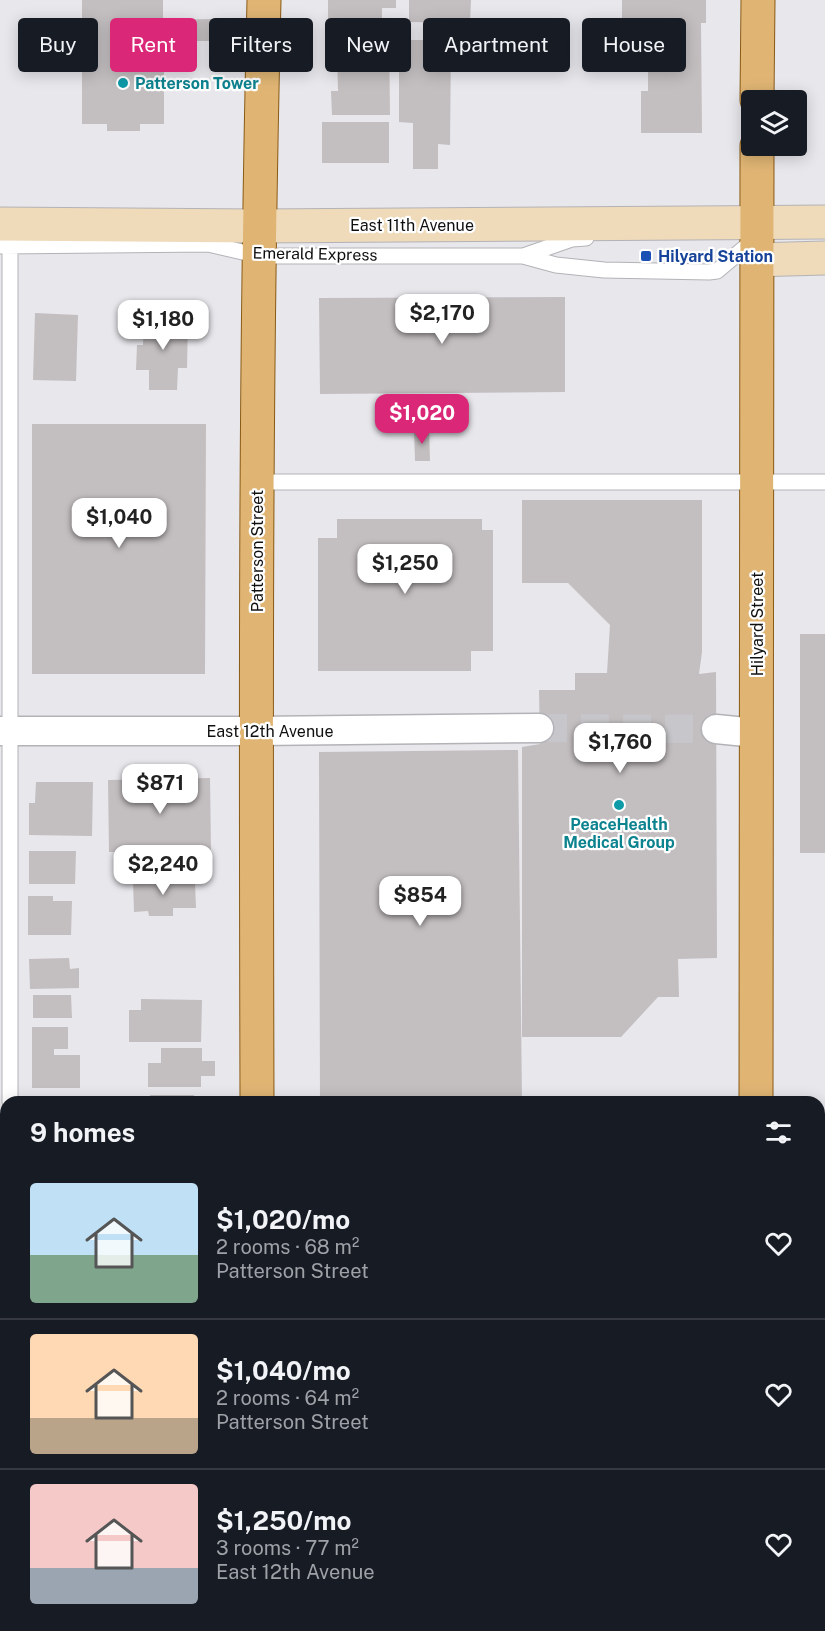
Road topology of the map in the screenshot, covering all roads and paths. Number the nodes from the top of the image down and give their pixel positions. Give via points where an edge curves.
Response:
1 (264, 0) edge
2 (758, 0) edge
3 (757, 90) edge
4 (756, 156) edge
5 (825, 222) edge
6 (5, 235) edge
7 (825, 236) edge
8 (604, 238) dead end
9 (752, 239) junction
10 (259, 241) junction
11 (523, 256) junction
12 (825, 258) edge
13 (258, 482) junction
14 (757, 482) junction
15 (825, 482) edge
16 (539, 728) tunnel mouth
17 (716, 729) tunnel mouth
18 (5, 731) edge
19 (256, 731) junction
20 (756, 733) junction
21 (10, 1096) edge
22 (257, 1096) edge
23 (756, 1096) edge

1 - 10 main road, Patterson Street
2 - 3 main road
4 - 9 main road, Hilyard Street
5 - 9 main road, East 11th Avenue
6 - 10 main road, East 11th Avenue
6 - 18 lane
7 - 9 lane
8 - 11 lane, Emerald Express via 572,238
9 - 10 main road, East 11th Avenue
9 - 11 lane, Emerald Express via 717,271 709,272 604,270 556,265
9 - 12 main road, East 11th Avenue
9 - 14 main road, Hilyard Street
10 - 11 lane, Emerald Express
10 - 13 main road, Patterson Street
13 - 14 lane
13 - 19 main road, Patterson Street
14 - 15 lane
14 - 20 main road, Hilyard Street
16 - 19 street, East 12th Avenue
17 - 20 street
18 - 19 street, East 12th Avenue
18 - 21 lane
19 - 22 main road, Patterson Street
20 - 23 main road, Hilyard Street

